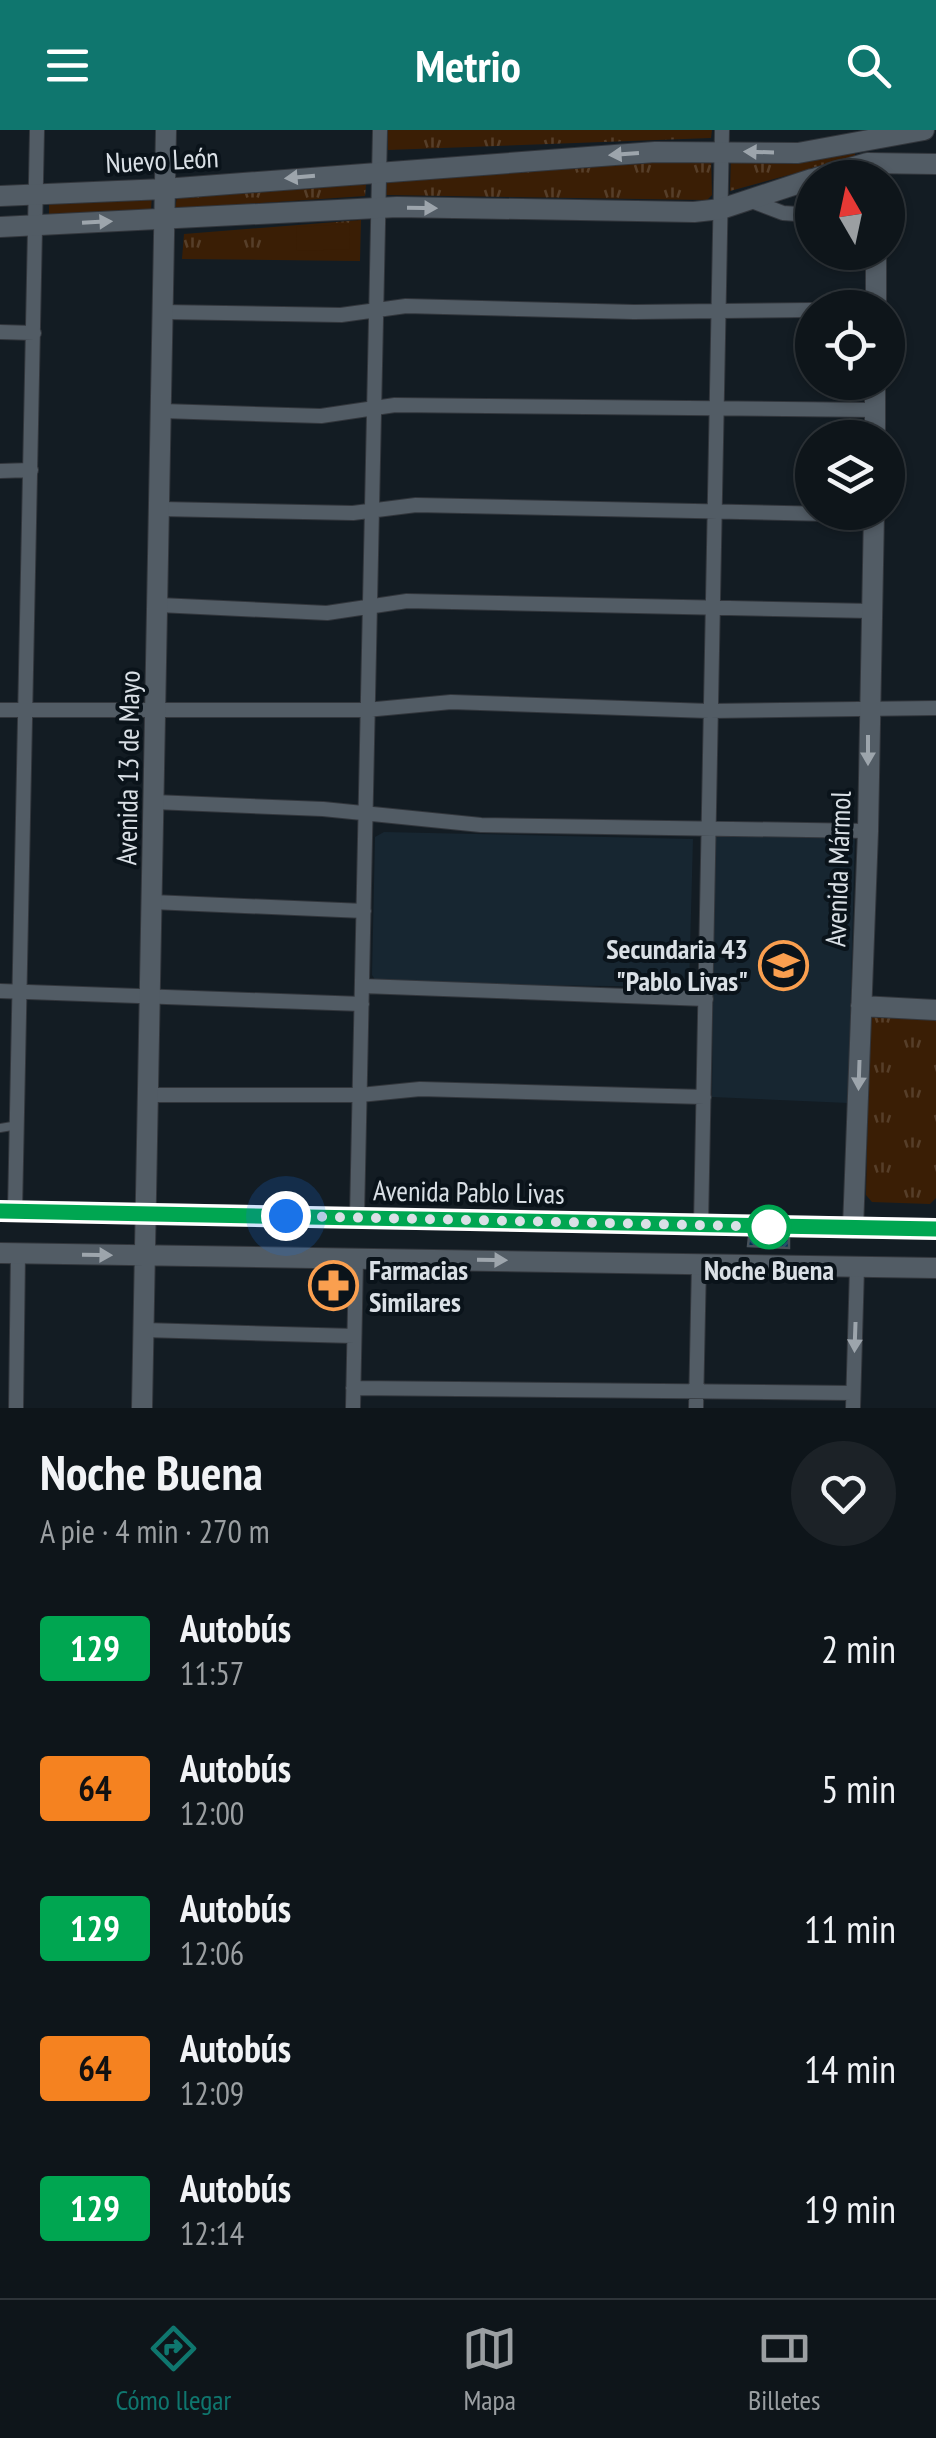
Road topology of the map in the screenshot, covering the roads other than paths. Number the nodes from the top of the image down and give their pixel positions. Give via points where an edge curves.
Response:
1 (37, 130) edge
2 (166, 130) edge
3 (380, 130) edge
4 (924, 130) edge
5 (880, 135) edge
6 (722, 140) edge
7 (879, 160) edge
8 (936, 164) edge
9 (905, 167) edge
10 (378, 170) junction
11 (795, 185) edge
12 (164, 189) junction
13 (13, 194) edge
14 (750, 200) junction
15 (378, 208) junction
16 (721, 208) junction
17 (795, 213) edge
18 (163, 219) junction
19 (37, 225) junction
20 (0, 228) edge
21 (720, 308) junction
22 (795, 310) edge
23 (374, 311) junction
24 (162, 312) junction
25 (0, 332) edge
26 (34, 334) junction
27 (875, 400) edge
28 (717, 406) junction
29 (875, 410) junction
30 (162, 411) junction
31 (373, 411) junction
32 (875, 420) edge
33 (31, 470) junction
34 (0, 471) edge
35 (161, 509) junction
36 (714, 510) junction
37 (370, 511) junction
38 (795, 512) edge
39 (874, 530) edge
40 (159, 606) junction
41 (369, 606) junction
42 (713, 610) junction
43 (871, 611) junction
44 (28, 708) junction
45 (156, 708) junction
46 (936, 708) edge
47 (0, 710) edge
48 (366, 710) junction
49 (708, 711) junction
50 (867, 712) junction
51 (154, 802) junction
52 (366, 814) junction
53 (709, 830) junction
54 (868, 831) junction
55 (152, 902) junction
56 (364, 911) junction
57 (363, 986) junction
58 (0, 991) edge
59 (21, 992) junction
60 (152, 995) junction
61 (706, 999) junction
62 (362, 1004) junction
63 (861, 1006) junction
64 (936, 1010) edge
65 (148, 1095) junction
66 (360, 1095) junction
67 (704, 1098) junction
68 (18, 1125) junction
69 (0, 1128) edge
70 (18, 1154) junction
71 (0, 1155) edge
72 (8, 1211) edge
73 (145, 1214) junction
74 (357, 1217) junction
75 (702, 1225) junction
76 (853, 1228) junction
77 (936, 1229) edge
78 (9, 1253) edge
79 (145, 1256) junction
80 (356, 1258) junction
81 (699, 1263) junction
82 (857, 1267) junction
83 (936, 1268) edge
84 (144, 1330) junction
85 (354, 1336) junction
86 (353, 1388) junction
87 (697, 1391) junction
88 (853, 1400) edge
89 (16, 1408) edge
90 (142, 1408) edge
91 (353, 1408) edge
92 (696, 1408) edge

1 - 13 street
2 - 12 street, Avenida 13 de Mayo
3 - 10 street
4 - 5 street, Nuevo León
5 -> 6 street, Nuevo León via 798,152
5 - 7 street
6 -> 10 street, Nuevo León
6 - 16 street
8 - 9 street
10 -> 12 street, Nuevo León
10 - 15 street
11 - 14 street
12 - 13 street, Nuevo León
12 - 18 street, Avenida 13 de Mayo
13 - 19 street
14 - 16 street
14 - 17 street
15 -> 16 street
15 - 18 street
15 - 23 street
16 - 21 street
19 -> 18 street
18 - 24 street, Avenida 13 de Mayo
19 - 20 street
19 - 26 street
21 - 22 street
21 - 23 street
21 - 28 street
23 - 24 street
23 - 31 street
24 - 30 street, Avenida 13 de Mayo
25 - 26 street
26 - 33 street
27 - 29 street
28 - 29 street
28 - 31 street via 395,405
28 - 36 street
29 - 32 street
30 - 31 street
30 - 35 street, Avenida 13 de Mayo
31 - 37 street
33 - 34 street
33 - 44 street
35 - 37 street
35 - 40 street, Avenida 13 de Mayo
36 - 37 street via 416,505
36 - 38 street
36 - 42 street
37 - 41 street
39 - 43 street, Avenida Mármol
40 - 41 street via 327,613
40 - 45 street, Avenida 13 de Mayo
41 - 42 street via 407,601
41 - 48 street
42 - 43 street
42 - 49 street
43 - 50 street, Avenida Mármol
44 - 45 street
44 - 47 street
44 - 59 street
45 - 48 street
45 - 51 street, Avenida 13 de Mayo
46 - 50 street
48 - 49 street via 451,702
48 - 52 street
49 - 50 street
49 - 53 street
50 -> 54 street, Avenida Mármol
51 - 52 street
51 - 55 street, Avenida 13 de Mayo
52 - 53 street via 481,825
52 - 56 street
53 - 54 street
53 - 61 street
54 - 63 street, Avenida Mármol
55 - 56 street
55 - 60 street, Avenida 13 de Mayo
56 - 57 street
57 - 61 street
57 - 62 street
58 - 59 street
59 - 60 street
59 - 68 street
60 - 62 street
60 - 65 street, Avenida 13 de Mayo
61 - 67 street
62 - 66 street
63 - 64 street
63 -> 76 street, Avenida Mármol
65 - 66 street
65 - 73 street, Avenida 13 de Mayo
66 - 67 street via 420,1089
66 - 74 street
67 - 75 street
68 - 69 lane
68 - 70 street
70 - 71 lane
70 - 72 street
72 - 73 street, Avenida Pablo Livas
73 - 74 street, Avenida Pablo Livas
73 - 79 street, Avenida 13 de Mayo
74 - 75 street, Avenida Pablo Livas
75 - 76 street, Avenida Pablo Livas
76 - 77 street, Avenida Pablo Livas
78 -> 79 street
78 - 89 street
79 - 80 street
79 - 84 street, Avenida 13 de Mayo
80 -> 81 street
80 - 85 street
81 - 82 street
81 - 87 street
82 - 83 street
82 -> 88 street
84 - 85 street
84 - 90 street, Avenida 13 de Mayo
85 - 86 street
86 - 87 street
86 - 91 street
87 - 88 street
87 - 92 street

